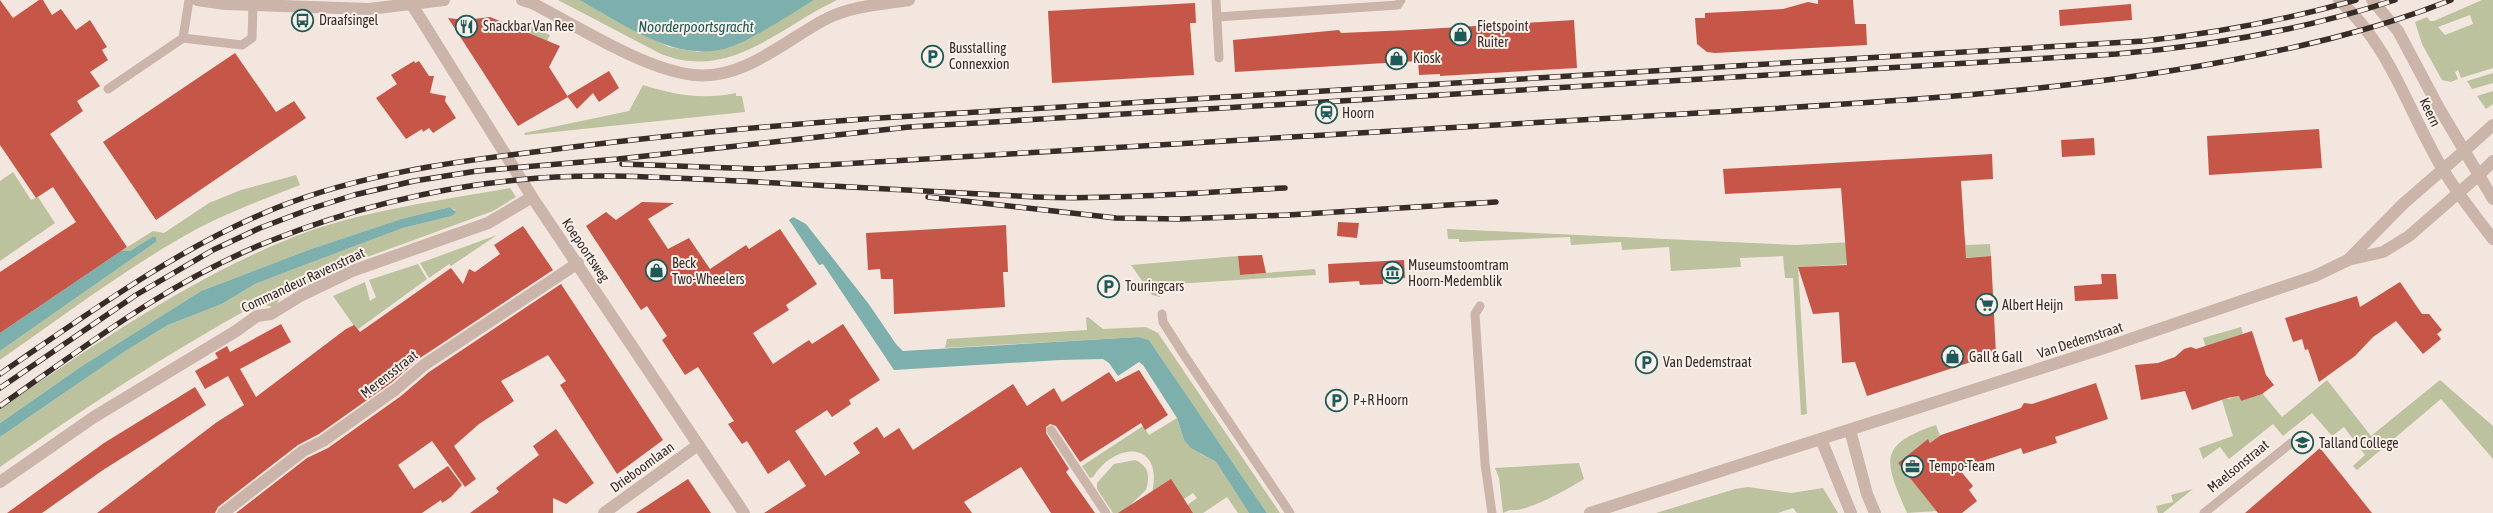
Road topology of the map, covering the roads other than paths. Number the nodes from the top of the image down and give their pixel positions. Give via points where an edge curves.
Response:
1 (189, 0) edge
2 (197, 0) edge
3 (444, 0) edge
4 (522, 0) edge
5 (906, 0) edge
6 (1216, 0) edge
7 (1401, 0) edge
8 (2339, 0) edge
9 (2372, 0) edge
10 (410, 2) edge
11 (253, 5) junction
12 (1217, 17) junction
13 (183, 38) junction
14 (1219, 58) dead end
15 (108, 89) dead end
16 (2493, 125) edge
17 (2464, 151) junction
18 (2493, 161) edge
19 (2442, 168) junction
20 (2479, 175) junction
21 (2459, 192) junction
22 (532, 197) junction
23 (2493, 198) edge
24 (2493, 239) edge
25 (2348, 260) junction
26 (578, 263) junction
27 (1480, 306) dead end
28 (1162, 314) dead end
29 (1051, 430) dead end
30 (1850, 430) junction
31 (1820, 439) junction
32 (2291, 443) dead end
33 (698, 445) junction
34 (0, 482) edge
35 (223, 513) edge
36 (604, 513) edge
37 (744, 513) edge
38 (1106, 513) edge
39 (1290, 513) edge
40 (1492, 513) edge
41 (1590, 513) edge
42 (1851, 513) edge
43 (1875, 513) edge
44 (2204, 513) edge

1 - 13 lane
2 - 11 street
3 - 10 street
4 - 5 street via 532,2 664,69 696,75 746,66 829,17 845,11
6 - 12 lane
7 - 12 lane via 1398,5
8 - 19 street, Keern via 2370,31
9 - 17 street, Keern via 2398,31
10 - 11 street via 369,9
10 - 22 street, Koepoortsweg
11 - 13 lane via 252,38 249,42 242,45
12 - 14 lane
13 - 15 lane
16 - 17 street, Van Dedemstraat
17 - 19 street, Van Dedemstraat
17 - 20 street, Keern
18 - 20 street, Van Dedemstraat
19 - 21 street, Keern
19 - 25 street, Van Dedemstraat
20 - 21 street, Van Dedemstraat
20 - 23 street, Keern
21 - 24 street, Keern
21 - 25 street, Van Dedemstraat via 2409,236 2383,252
22 - 26 street, Koepoortsweg
22 - 34 street, Commandeur Ravenstraat via 488,223 352,271 302,295 272,314 247,321 236,331 94,417
25 - 30 street, Van Dedemstraat via 2315,276 2243,301
26 - 33 street, Koepoortsweg
26 - 35 street, Merensstraat via 424,365 396,389 323,442 303,451
27 - 40 lane via 1475,314 1485,464
28 - 39 lane via 1163,322 1184,355
29 - 38 lane
30 - 31 street, Van Dedemstraat
30 - 43 street
31 - 41 street, Van Dedemstraat
31 - 42 street
32 - 44 lane, Maelsonstraat
33 - 36 street, Drieboomlaan
33 - 37 street, Koepoortsweg

